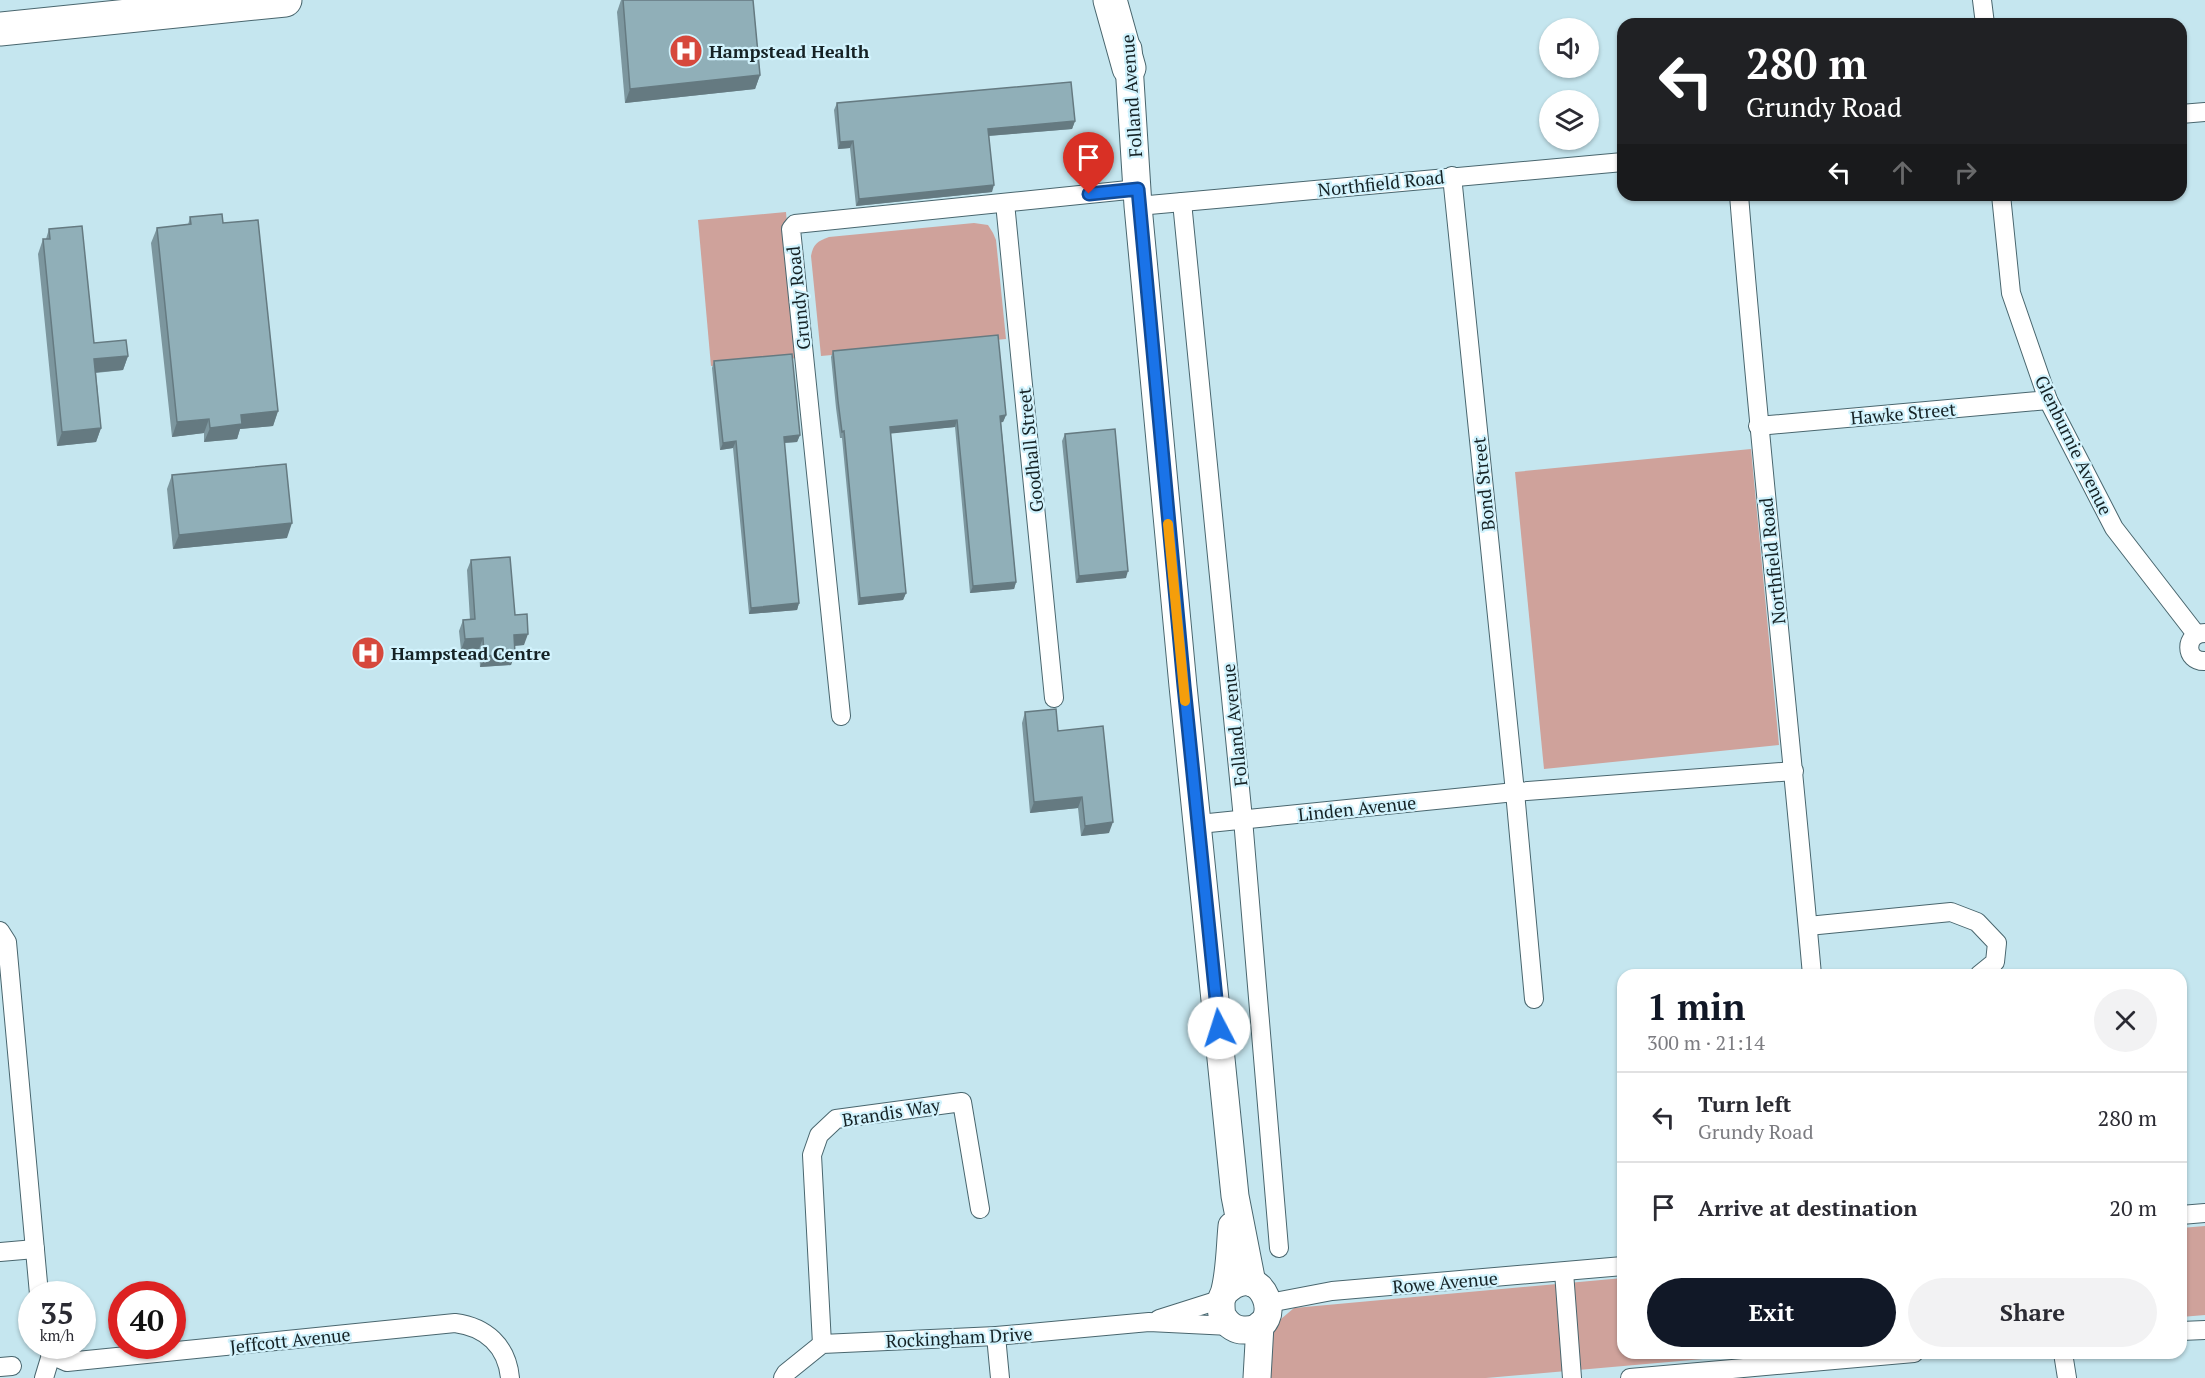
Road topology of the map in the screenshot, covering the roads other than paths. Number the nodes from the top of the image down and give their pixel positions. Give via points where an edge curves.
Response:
1 (285, 0) edge
2 (1110, 0) edge
3 (1124, 0) edge
4 (1982, 0) edge
5 (250, 2) edge
6 (1984, 18) edge
7 (0, 28) edge
8 (1129, 68) junction
9 (2205, 112) edge
10 (2187, 114) edge
11 (1617, 162) edge
12 (1452, 176) junction
13 (1138, 197) junction
14 (1739, 201) edge
15 (2002, 201) edge
16 (1182, 202) junction
17 (1005, 203) junction
18 (2048, 400) junction
19 (1758, 426) junction
20 (2201, 633) edge
21 (2205, 662) edge
22 (1054, 698) dead end
23 (841, 716) dead end
24 (1794, 771) junction
25 (1515, 792) junction
26 (1243, 819) junction
27 (1199, 824) junction
28 (1808, 926) junction
29 (0, 931) edge
30 (1812, 969) edge
31 (1986, 969) edge
32 (1534, 999) dead end
33 (1235, 1196) junction
34 (980, 1209) dead end
35 (2205, 1213) edge
36 (2187, 1214) edge
37 (1279, 1248) dead end
38 (35, 1249) junction
39 (0, 1252) edge
40 (1617, 1267) edge
41 (1564, 1272) junction
42 (38, 1281) edge
43 (1223, 1295) junction
44 (1249, 1313) junction
45 (1149, 1322) junction
46 (2205, 1330) edge
47 (2187, 1332) edge
48 (996, 1336) junction
49 (822, 1344) junction
50 (47, 1359) edge
51 (62, 1359) edge
52 (1846, 1359) edge
53 (2063, 1359) edge
54 (44, 1378) edge
55 (510, 1378) edge
56 (783, 1378) edge
57 (1000, 1378) edge
58 (1246, 1378) edge
59 (1257, 1378) edge
60 (1572, 1378) edge
61 (1630, 1378) edge
62 (2067, 1378) edge

1 - 5 highway
2 - 8 highway
3 - 8 street, Folland Avenue
4 - 6 street
5 - 7 highway
8 - 13 street, Folland Avenue
9 - 10 street
11 - 12 street, Northfield Road
12 - 16 street, Northfield Road
12 - 25 street, Bond Street
13 - 16 street, Northfield Road
13 - 17 street, Grundy Road
13 - 27 street, Folland Avenue
14 - 19 street, Northfield Road
15 - 18 street, Glenburnie Avenue via 2011,293
16 - 26 street, Folland Avenue
17 - 22 street, Goodhall Street
17 - 23 street, Grundy Road via 795,224 791,229
18 - 19 street, Hawke Street
18 - 20 street, Glenburnie Avenue via 2114,528
19 - 24 street, Northfield Road
20 - 21 street via 2189,642 2188,650 2199,662
24 - 25 street, Linden Avenue
24 - 28 street, Northfield Road
25 - 26 street, Linden Avenue
25 - 32 street
26 - 27 street, Linden Avenue
26 - 37 street, Folland Avenue
27 - 33 street, Folland Avenue
28 - 30 street, Northfield Road
28 - 31 street via 1952,912 1977,922 1997,943 1995,962
29 - 38 street via 7,942
33 - 43 street, Folland Avenue
33 - 44 street, Folland Avenue
34 - 49 street, Brandis Way via 962,1102 836,1119 819,1135 812,1155
35 - 36 street
38 - 39 street
38 - 42 street
40 - 41 street, Rowe Avenue
41 - 44 street, Rowe Avenue via 1332,1291
41 - 60 street
43 - 44 street via 1237,1283
43 - 45 street, Rockingham Drive
44 - 45 street, Rockingham Drive
44 - 58 street, Folland Avenue
44 - 59 street, Folland Avenue
45 - 48 street, Rockingham Drive
46 - 47 street
48 - 49 street, Rockingham Drive
48 - 57 street
49 - 56 street
50 - 54 street
51 - 55 street, Jeffcott Avenue via 67,1362 454,1323 476,1328 494,1341 503,1351
52 - 61 street
53 - 62 street

